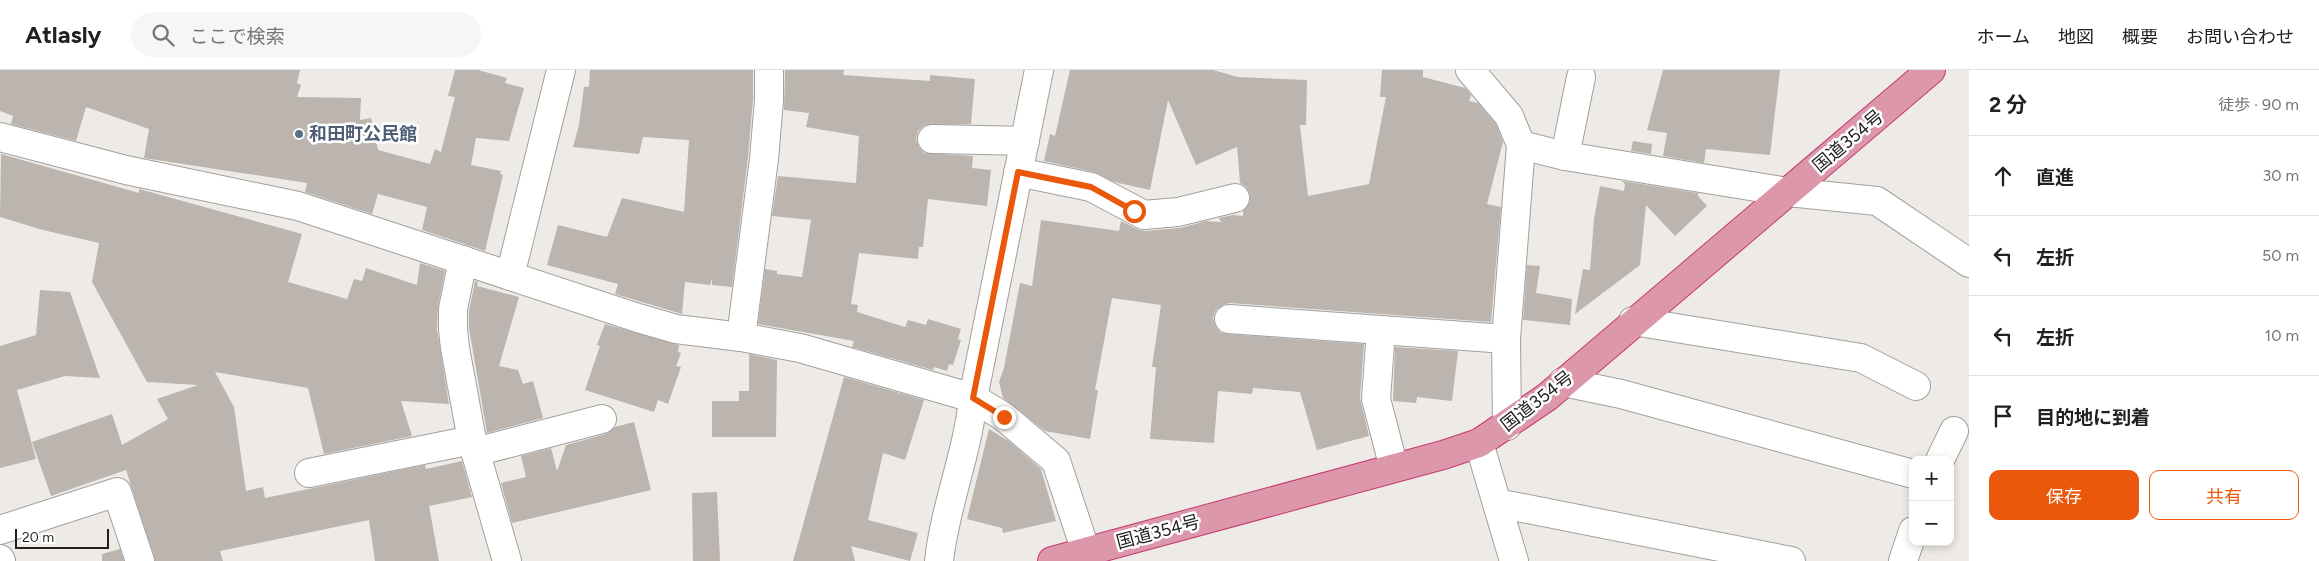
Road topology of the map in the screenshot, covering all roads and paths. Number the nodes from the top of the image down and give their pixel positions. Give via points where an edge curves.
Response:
1 (561, 70) edge
2 (769, 70) edge
3 (1039, 70) edge
4 (1470, 70) edge
5 (1931, 70) edge
6 (1581, 77) dead end
7 (0, 136) edge
8 (932, 139) dead end
9 (1025, 141) junction
10 (1521, 145) junction
11 (1566, 156) junction
12 (1018, 172) junction
13 (1788, 192) junction
14 (1236, 198) dead end
15 (462, 260) junction
16 (1969, 263) edge
17 (510, 276) junction
18 (1229, 319) dead end
19 (1633, 322) junction
20 (1380, 330) junction
21 (741, 336) junction
22 (1506, 339) junction
23 (1563, 382) junction
24 (1916, 386) dead end
25 (973, 398) junction
26 (602, 419) dead end
27 (1507, 426) junction
28 (1954, 431) dead end
29 (1478, 443) junction
30 (474, 446) junction
31 (1942, 456) edge
32 (1394, 468) junction
33 (309, 473) dead end
34 (1909, 473) edge
35 (1497, 503) junction
36 (0, 530) edge
37 (1909, 543) edge
38 (1087, 557) edge
39 (140, 561) edge
40 (507, 561) edge
41 (939, 561) edge
42 (1052, 561) edge
43 (1514, 561) edge
44 (1791, 561) edge
45 (1903, 561) edge

1 - 17 street
2 - 21 street via 764,159
3 - 9 street
4 - 10 street via 1509,116
5 - 13 highway, 国道354号
6 - 11 street
7 - 15 street via 126,170 298,206
8 - 9 street
9 - 12 street
10 - 11 street
10 - 22 street
11 - 13 street
12 - 14 street via 1091,187 1144,215 1178,212
12 - 25 street
13 - 16 street via 1877,201
13 - 19 highway, 国道354号
15 - 17 street
15 - 30 street via 453,329
17 - 21 street via 657,324
18 - 20 street
19 - 23 highway, 国道354号
19 - 24 street via 1861,358
20 - 22 street
20 - 32 street via 1376,399
21 - 25 street via 800,348
22 - 27 street
23 - 27 highway, 国道354号
23 - 34 street via 1621,394
25 - 38 street via 1004,417 1056,461
25 - 41 street
26 - 30 street
27 - 29 highway, 国道354号
28 - 31 street
29 - 32 highway, 国道354号 via 1444,456
29 - 35 street
30 - 33 street
30 - 40 street
32 - 38 highway, 国道354号
35 - 43 street
35 - 44 street
36 - 39 street via 117,492
37 - 45 street
38 - 42 highway, 国道354号

